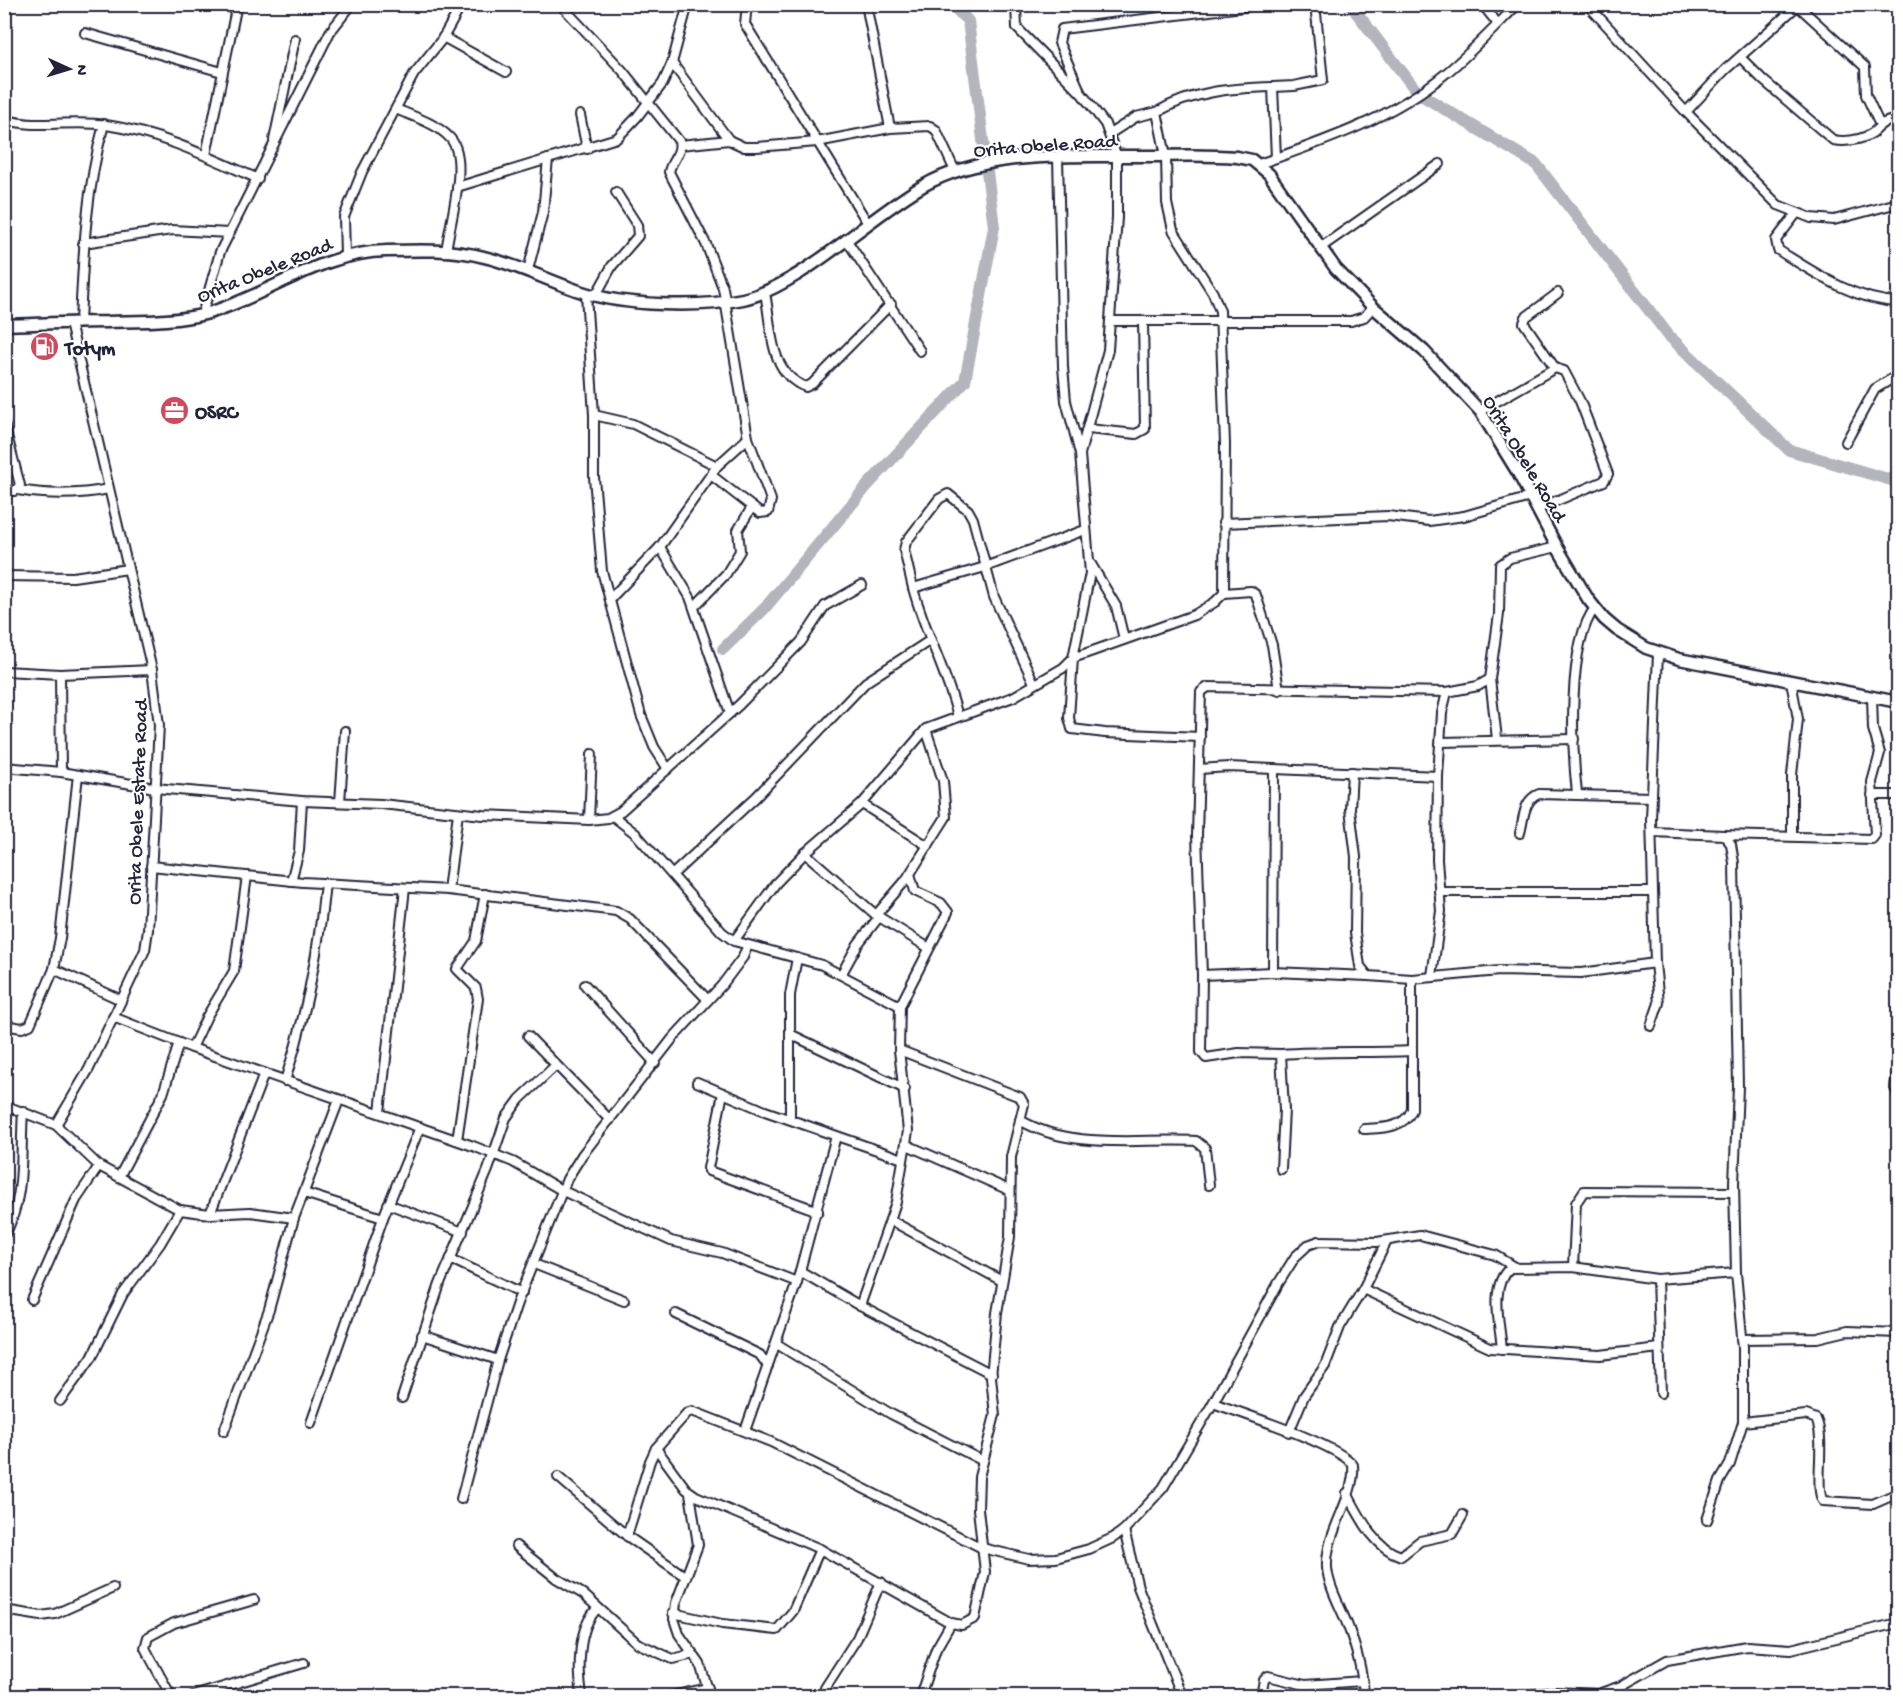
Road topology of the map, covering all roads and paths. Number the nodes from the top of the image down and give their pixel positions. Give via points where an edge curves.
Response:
1 (237, 4) edge
2 (352, 4) edge
3 (462, 4) edge
4 (560, 4) edge
5 (688, 4) edge
6 (747, 4) edge
7 (866, 4) edge
8 (1016, 4) edge
9 (1267, 4) edge
10 (1315, 4) edge
11 (1482, 4) edge
12 (1518, 4) edge
13 (1587, 4) edge
14 (1796, 5) edge
15 (1498, 24) junction
16 (85, 33) dead end
17 (443, 37) junction
18 (295, 39) dead end
19 (1741, 58) junction
20 (672, 63) junction
21 (222, 72) junction
22 (506, 72) dead end
23 (1273, 87) junction
24 (1082, 94) junction
25 (649, 103) junction
26 (396, 110) junction
27 (1157, 112) junction
28 (1686, 112) junction
29 (580, 115) dead end
30 (1899, 118) edge
31 (4, 119) edge
32 (104, 124) junction
33 (1881, 124) junction
34 (890, 128) junction
35 (1111, 133) junction
36 (729, 140) junction
37 (817, 142) junction
38 (680, 145) junction
39 (272, 150) junction
40 (586, 150) junction
41 (206, 155) junction
42 (1117, 156) junction
43 (1166, 156) junction
44 (1058, 157) junction
45 (1276, 158) junction
46 (548, 159) junction
47 (1259, 164) junction
48 (1440, 164) dead end
49 (955, 171) junction
50 (258, 179) junction
51 (457, 187) junction
52 (616, 192) dead end
53 (1899, 203) edge
54 (1796, 214) junction
55 (867, 222) junction
56 (229, 233) junction
57 (846, 239) junction
58 (83, 243) junction
59 (1320, 248) junction
60 (446, 252) junction
61 (345, 255) junction
62 (528, 270) junction
63 (765, 293) junction
64 (1558, 293) dead end
65 (591, 295) junction
66 (726, 302) junction
67 (1899, 302) edge
68 (891, 304) junction
69 (1373, 307) junction
70 (202, 315) junction
71 (1220, 320) junction
72 (1111, 321) junction
73 (1143, 322) junction
74 (75, 323) junction
75 (4, 326) edge
76 (920, 351) dead end
77 (1555, 368) junction
78 (1899, 375) edge
79 (1480, 411) junction
80 (594, 415) junction
81 (4, 424) edge
82 (1088, 429) junction
83 (748, 438) junction
84 (1846, 442) dead end
85 (1080, 454) junction
86 (717, 466) junction
87 (711, 475) junction
88 (109, 489) junction
89 (18, 490) junction
90 (4, 491) edge
91 (1530, 497) junction
92 (752, 507) junction
93 (1537, 509) junction
94 (1223, 523) junction
95 (1085, 530) junction
96 (660, 547) junction
97 (1557, 547) junction
98 (1090, 563) junction
99 (985, 567) junction
100 (128, 569) junction
101 (4, 576) edge
102 (862, 585) dead end
103 (913, 588) junction
104 (1224, 593) junction
105 (610, 599) junction
106 (694, 607) junction
107 (1595, 608) junction
108 (1124, 639) junction
109 (929, 641) junction
110 (1658, 653) junction
111 (1073, 658) junction
112 (152, 670) junction
113 (4, 671) edge
114 (60, 674) junction
115 (1490, 679) junction
116 (1791, 681) junction
117 (1034, 683) junction
118 (1279, 690) junction
119 (1447, 692) junction
120 (1872, 696) junction
121 (1899, 702) edge
122 (730, 713) junction
123 (958, 717) junction
124 (926, 729) junction
125 (345, 731) dead end
126 (1200, 737) junction
127 (1497, 739) junction
128 (1574, 739) junction
129 (1441, 742) junction
130 (592, 754) dead end
131 (4, 767) edge
132 (668, 769) junction
133 (1199, 769) junction
134 (1274, 769) junction
135 (61, 772) junction
136 (1352, 772) junction
137 (78, 775) junction
138 (1438, 776) junction
139 (155, 788) junction
140 (1577, 793) junction
141 (1872, 795) junction
142 (1899, 795) edge
143 (1652, 797) junction
144 (302, 801) junction
145 (340, 802) junction
146 (862, 804) junction
147 (458, 813) junction
148 (613, 816) junction
149 (589, 820) junction
150 (1652, 832) junction
151 (1520, 833) dead end
152 (1724, 835) junction
153 (1792, 836) junction
154 (928, 846) junction
155 (805, 853) junction
156 (151, 866) junction
157 (910, 874) junction
158 (672, 875) junction
159 (247, 876) junction
160 (291, 881) junction
161 (325, 883) junction
162 (405, 888) junction
163 (448, 890) junction
164 (1439, 892) junction
165 (1653, 892) junction
166 (485, 894) junction
167 (877, 916) junction
168 (734, 941) junction
169 (747, 946) junction
170 (929, 948) junction
171 (797, 958) junction
172 (1654, 963) junction
173 (54, 969) junction
174 (1273, 972) junction
175 (842, 973) junction
176 (1202, 975) junction
177 (1368, 976) junction
178 (1432, 976) junction
179 (1412, 979) junction
180 (585, 985) dead end
181 (121, 1000) junction
182 (708, 1000) junction
183 (900, 1006) junction
184 (113, 1017) junction
185 (4, 1025) edge
186 (1651, 1026) dead end
187 (790, 1034) junction
188 (528, 1036) dead end
189 (179, 1043) junction
190 (192, 1048) junction
191 (899, 1050) junction
192 (1411, 1051) junction
193 (1281, 1054) junction
194 (1899, 1062) edge
195 (655, 1063) junction
196 (556, 1065) junction
197 (264, 1074) junction
198 (285, 1081) junction
199 (697, 1082) dead end
200 (905, 1089) junction
201 (723, 1093) junction
202 (1899, 1094) edge
203 (339, 1100) junction
204 (4, 1105) edge
205 (23, 1111) junction
206 (380, 1112) junction
207 (790, 1119) junction
208 (610, 1120) junction
209 (1020, 1120) junction
210 (56, 1125) junction
211 (420, 1127) junction
212 (1364, 1129) dead end
213 (836, 1136) junction
214 (457, 1140) junction
215 (907, 1145) junction
216 (492, 1153) junction
217 (903, 1159) junction
218 (99, 1166) junction
219 (1281, 1169) dead end
220 (119, 1178) junction
221 (1209, 1185) dead end
222 (1009, 1190) junction
223 (563, 1191) junction
224 (1734, 1192) junction
225 (304, 1193) junction
226 (388, 1204) junction
227 (180, 1210) junction
228 (818, 1211) junction
229 (210, 1214) junction
230 (294, 1218) junction
231 (383, 1218) junction
232 (890, 1220) junction
233 (463, 1232) junction
234 (4, 1236) edge
235 (1387, 1241) junction
236 (451, 1260) junction
237 (534, 1264) junction
238 (1515, 1267) junction
239 (1574, 1267) junction
240 (800, 1271) junction
241 (1736, 1273) junction
242 (1657, 1279) junction
243 (1002, 1281) junction
244 (797, 1282) junction
245 (1363, 1289) junction
246 (522, 1293) junction
247 (32, 1300) dead end
248 (624, 1300) dead end
249 (860, 1306) junction
250 (676, 1314) dead end
251 (1899, 1333) edge
252 (422, 1335) junction
253 (1742, 1339) junction
254 (777, 1344) junction
255 (1659, 1348) junction
256 (1502, 1349) junction
257 (773, 1354) junction
258 (760, 1355) junction
259 (498, 1360) junction
260 (768, 1366) junction
261 (992, 1374) junction
262 (1661, 1393) dead end
263 (402, 1398) dead end
264 (60, 1401) dead end
265 (1214, 1403) junction
266 (1743, 1422) junction
267 (311, 1423) dead end
268 (224, 1431) dead end
269 (745, 1431) junction
270 (1289, 1432) junction
271 (656, 1448) junction
272 (983, 1461) junction
273 (558, 1477) dead end
274 (690, 1493) junction
275 (1347, 1493) junction
276 (1899, 1493) edge
277 (461, 1499) dead end
278 (1463, 1515) dead end
279 (1707, 1520) dead end
280 (1124, 1530) junction
281 (627, 1536) junction
282 (516, 1546) dead end
283 (981, 1548) junction
284 (820, 1549) junction
285 (686, 1577) junction
286 (881, 1582) junction
287 (113, 1588) dead end
288 (254, 1600) dead end
289 (598, 1608) junction
290 (4, 1610) edge
291 (673, 1613) junction
292 (951, 1623) junction
293 (1899, 1623) edge
294 (693, 1654) junction
295 (304, 1663) dead end
296 (1363, 1682) junction
297 (825, 1688) dead end
298 (709, 1692) edge
299 (171, 1696) edge
300 (193, 1696) edge
301 (582, 1696) edge
302 (671, 1696) edge
303 (920, 1696) edge
304 (1182, 1696) edge
305 (1261, 1696) edge
306 (1364, 1696) edge
307 (1514, 1696) edge

1 - 21 street
2 - 39 street via 330,32
3 - 17 street
4 - 25 street
5 - 20 street
6 - 37 street via 745,24
7 - 34 street
8 - 24 street via 1017,28
9 - 24 street via 1062,29 1059,43
10 - 23 street via 1323,80
11 - 15 street
12 - 15 street
13 - 28 street
14 - 19 street
14 - 33 street via 1865,66 1866,95
15 - 45 street via 1445,74 1418,93 1358,127
16 - 21 street
17 - 22 street
17 - 26 street via 419,68
18 - 39 street
19 - 28 street
19 - 33 street via 1833,140 1846,143 1872,133
20 - 25 street
20 - 36 street
21 - 41 street
23 - 27 street via 1198,94
23 - 45 street
24 - 35 street
25 - 38 street
25 - 40 street via 617,138
26 - 51 street via 430,124 450,138 459,156
26 - 61 street via 347,206 342,229
27 - 35 street via 1136,117
27 - 43 street
28 - 54 street via 1771,199
29 - 40 street
30 - 33 street
31 - 32 street via 30,124
32 - 41 street via 156,136
32 - 58 street, Orita Obele Estate Road via 91,177
34 - 37 street
34 - 49 street via 934,128
35 - 42 street
36 - 37 street via 744,147
36 - 38 street
37 - 55 street
38 - 66 street via 670,165 671,180 706,244
39 - 50 street
40 - 46 street
41 - 50 street
42 - 43 main road, Orita Obele Road
42 - 44 main road, Orita Obele Road
42 - 72 street
43 - 47 main road, Orita Obele Road via 1224,155
43 - 71 street via 1167,203 1173,230 1213,293
44 - 49 main road, Orita Obele Road via 986,163
44 - 85 street via 1063,367 1066,401
45 - 47 street
46 - 51 street
46 - 62 street via 543,212
47 - 59 main road, Orita Obele Road
48 - 59 street
49 - 55 main road, Orita Obele Road via 924,185
50 - 56 street
51 - 60 street
52 - 65 street via 639,231 638,236
53 - 54 street via 1834,220
54 - 67 street via 1776,240 1778,250 1837,285 1867,297
55 - 57 main road, Orita Obele Road
56 - 58 street via 172,230
56 - 70 street via 216,262
57 - 63 main road, Orita Obele Road
57 - 68 street
58 - 74 street, Orita Obele Estate Road
59 - 69 main road, Orita Obele Road
60 - 61 main road, Orita Obele Road
60 - 62 main road, Orita Obele Road via 481,256
61 - 70 main road, Orita Obele Road
62 - 65 main road, Orita Obele Road
63 - 66 main road, Orita Obele Road
63 - 68 street via 777,362 789,377 806,387
64 - 77 street via 1526,317 1524,323
65 - 66 main road, Orita Obele Road via 658,303
65 - 80 street
66 - 83 street
68 - 76 street
69 - 71 street via 1364,317 1351,321
69 - 79 main road, Orita Obele Road via 1424,351
70 - 74 main road, Orita Obele Road
71 - 73 street
71 - 94 street
72 - 73 street
72 - 82 street
73 - 82 street via 1145,429 1136,434
74 - 75 main road, Orita Obele Road
74 - 88 street, Orita Obele Estate Road
77 - 79 street
77 - 93 street via 1564,371 1575,391 1608,474 1604,481
78 - 84 street via 1875,388
79 - 91 main road, Orita Obele Road
80 - 86 street via 633,424
80 - 105 street via 594,477 602,571
81 - 89 street
82 - 85 street
83 - 86 street
83 - 92 street via 772,505 764,514
85 - 95 street
86 - 87 street
87 - 92 street
87 - 96 street
88 - 89 street via 85,494
88 - 100 street, Orita Obele Estate Road
89 - 90 street
91 - 93 main road, Orita Obele Road
91 - 94 street via 1464,516 1429,521 1388,516
92 - 106 street via 738,530 740,551 726,574
93 - 97 main road, Orita Obele Road
94 - 104 street
95 - 98 street
95 - 99 street
96 - 105 street
96 - 106 street
97 - 107 main road, Orita Obele Road
97 - 115 street via 1510,558 1500,565 1499,614
98 - 108 street via 1116,606
98 - 111 street
99 - 103 street
99 - 103 street via 973,519 954,496 943,495 906,542 904,550
99 - 117 street via 994,597
100 - 101 street via 73,577
100 - 112 street, Orita Obele Estate Road
102 - 122 street via 825,606 801,642
103 - 109 street
104 - 108 street via 1194,615
104 - 118 street via 1251,591 1256,595 1272,645
105 - 132 street via 644,724
106 - 122 street
107 - 110 main road, Orita Obele Road via 1617,630
107 - 128 street via 1584,628 1581,645 1573,696
108 - 111 street
109 - 123 street via 951,688
109 - 158 street via 866,682 756,797
110 - 116 main road, Orita Obele Road
110 - 143 street
111 - 117 street via 1063,668
111 - 126 street via 1069,718 1072,729
112 - 114 street
112 - 139 street, Orita Obele Estate Road via 159,725
113 - 114 street
114 - 135 street
115 - 119 street via 1478,686
115 - 127 street
116 - 120 main road, Orita Obele Road
116 - 153 street via 1798,714
117 - 123 street via 1000,703
118 - 119 street
118 - 126 street via 1204,689 1200,696
119 - 129 street
120 - 121 main road, Orita Obele Road
120 - 141 street via 1880,753
122 - 132 street
123 - 124 street
124 - 146 street
124 - 154 street via 943,781 947,810
125 - 145 street
126 - 133 street
127 - 128 street
127 - 129 street
128 - 140 street
129 - 138 street
130 - 149 street
131 - 135 street
132 - 148 street
133 - 134 street
133 - 176 street
134 - 136 street
134 - 174 street
135 - 137 street
136 - 138 street
136 - 177 street via 1355,933 1360,966
137 - 139 street
137 - 173 street via 70,866
138 - 164 street
139 - 144 street
139 - 156 street, Orita Obele Estate Road
140 - 143 street
140 - 151 street via 1532,797
141 - 142 street
141 - 153 street via 1872,839
143 - 150 street
144 - 145 street
144 - 160 street via 299,851
145 - 147 street
146 - 154 street
146 - 155 street
147 - 149 street
147 - 163 street
148 - 149 street
148 - 158 street via 636,834
150 - 152 street
150 - 165 street
152 - 153 street
152 - 224 street via 1731,844 1734,864 1738,1077
154 - 157 street
155 - 167 street
155 - 168 street via 776,883
156 - 159 street
156 - 181 street, Orita Obele Estate Road via 145,950
157 - 167 street
157 - 170 street via 915,891 947,909
158 - 168 street
159 - 160 street
159 - 190 street via 234,970
160 - 161 street
161 - 162 street
161 - 198 street via 308,1000
162 - 163 street
162 - 206 street
163 - 166 street
164 - 165 street
164 - 178 street via 1441,911
165 - 172 street
166 - 182 street via 623,914
166 - 214 street via 476,941 457,969 476,988 478,999
167 - 170 street
167 - 175 street
168 - 169 street
169 - 171 street
169 - 182 street via 740,962
170 - 183 street
171 - 175 street
171 - 187 street via 790,995
172 - 178 street via 1581,973 1499,971
172 - 186 street via 1659,1003
173 - 181 street
173 - 185 street via 30,1025
174 - 176 street
174 - 177 street
175 - 183 street
176 - 193 street via 1203,1056
177 - 179 street
178 - 179 street
179 - 192 street
180 - 195 street
181 - 184 street, Orita Obele Estate Road
182 - 195 street
183 - 191 street
184 - 189 street
184 - 210 street, Orita Obele Estate Road via 89,1069
187 - 200 street
187 - 207 street
188 - 196 street
189 - 190 street
189 - 220 street via 163,1095
190 - 197 street
191 - 200 street
191 - 209 street via 1020,1097 1024,1104
192 - 193 street
192 - 212 street via 1409,1115 1396,1125
193 - 219 street
194 - 202 street via 1895,1088
195 - 208 street
196 - 208 street
196 - 216 street via 511,1109
197 - 198 street
197 - 229 street
198 - 203 street
199 - 201 street
200 - 215 street
201 - 207 street
201 - 228 street via 710,1171
203 - 206 street
203 - 225 street
204 - 205 street
205 - 210 street
205 - 234 street via 19,1194
206 - 211 street
207 - 213 street
208 - 223 street via 575,1165
209 - 221 street via 1057,1136 1200,1142 1207,1158
209 - 222 street via 1012,1150
210 - 218 street
211 - 214 street
211 - 226 street
213 - 217 street
213 - 228 street
214 - 216 street
215 - 217 street
215 - 222 street
216 - 223 street
216 - 233 street
217 - 232 street
218 - 220 street
218 - 247 street via 76,1200
220 - 227 street
222 - 243 street via 1010,1237
223 - 237 street
223 - 244 street via 671,1241 722,1253
224 - 239 street via 1584,1191 1576,1203
224 - 241 street
225 - 230 street
225 - 231 street
226 - 231 street
226 - 233 street
227 - 229 street
227 - 264 street via 123,1294 92,1357
228 - 240 street
229 - 230 street via 250,1212
230 - 268 street via 269,1310
231 - 267 street
232 - 243 street
232 - 249 street
233 - 236 street
235 - 238 street via 1429,1236 1495,1255
235 - 245 street
235 - 265 street via 1319,1241 1303,1249 1278,1284
236 - 246 street
236 - 252 street
237 - 246 street
237 - 248 street
238 - 239 street
238 - 256 street via 1504,1273 1498,1288
239 - 242 street
240 - 244 street
240 - 249 street
241 - 242 street
241 - 253 street
242 - 255 street
243 - 261 street
244 - 254 street
245 - 256 street via 1484,1347
245 - 270 street via 1340,1327 1326,1366 1304,1396
246 - 259 street
249 - 261 street
250 - 258 street
251 - 253 street via 1846,1331 1818,1338
252 - 259 street
252 - 263 street
253 - 266 street
254 - 257 street
254 - 272 street via 883,1409
255 - 256 street via 1612,1355
255 - 262 street
257 - 258 street
257 - 260 street
258 - 260 street
259 - 277 street
260 - 269 street
261 - 272 street via 996,1407
265 - 270 street
265 - 280 street via 1163,1488
266 - 276 street via 1813,1417 1819,1433 1819,1494 1823,1501 1873,1504
266 - 279 street
269 - 271 street via 689,1412
269 - 283 street
270 - 275 street via 1350,1460 1354,1471
271 - 274 street
271 - 281 street
272 - 283 street via 978,1491
273 - 281 street
274 - 284 street
274 - 285 street via 699,1537
275 - 278 street via 1365,1525 1389,1551 1401,1556 1420,1541 1452,1534
275 - 296 street via 1327,1564
280 - 283 street via 1089,1549 1056,1558 1029,1559
280 - 304 street via 1138,1587
281 - 285 street
282 - 289 street
283 - 292 street via 985,1572 977,1612 970,1622
284 - 286 street
284 - 291 street via 793,1611 777,1629 722,1624
285 - 291 street
286 - 292 street
286 - 297 street via 857,1638
287 - 290 street via 54,1614 40,1616
288 - 299 street via 174,1623 148,1637 145,1648
289 - 294 street via 650,1651 673,1659
289 - 301 street via 589,1617 581,1650
291 - 294 street via 675,1628
292 - 303 street via 936,1649
293 - 307 street via 1791,1649 1747,1646 1667,1660 1598,1694 1555,1692
294 - 298 street
295 - 300 street
296 - 305 street via 1305,1685 1268,1676
296 - 306 street
298 - 302 street

